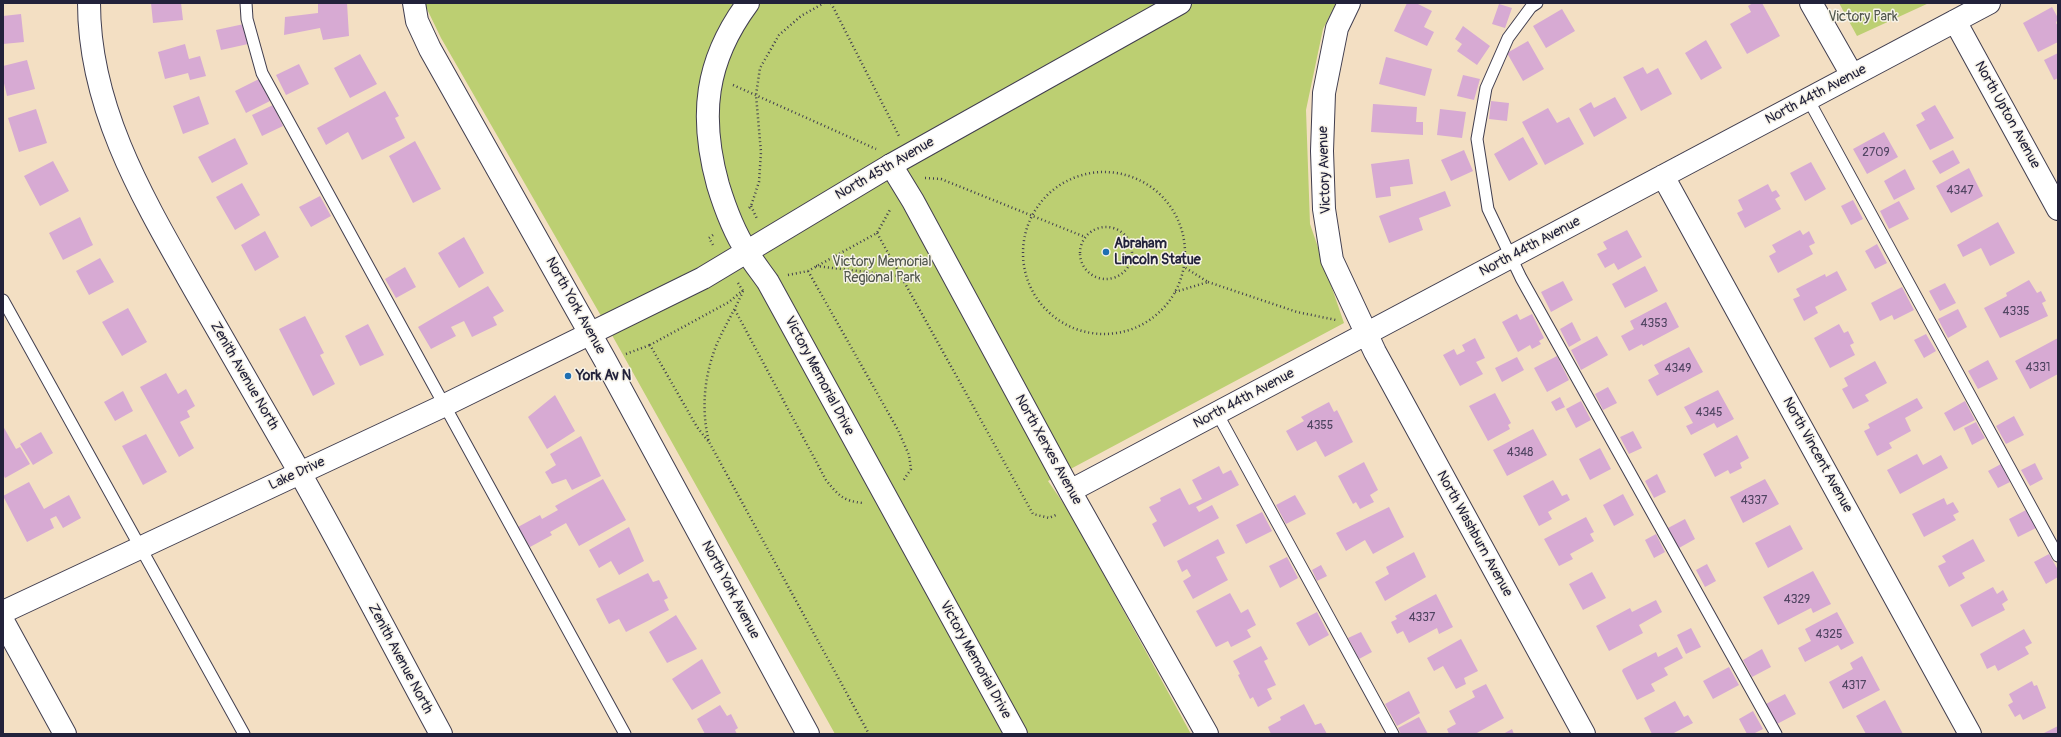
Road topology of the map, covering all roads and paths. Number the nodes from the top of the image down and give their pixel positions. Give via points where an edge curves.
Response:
1 (89, 3) edge
2 (246, 3) edge
3 (414, 3) edge
4 (748, 3) edge
5 (824, 3) edge
6 (831, 3) edge
7 (1180, 3) edge
8 (1349, 3) edge
9 (1537, 3) edge
10 (1811, 3) edge
11 (1989, 3) edge
12 (1955, 21) junction
13 (1852, 75) junction
14 (730, 84) dead end
15 (756, 95) junction
16 (1808, 99) junction
17 (900, 138) dead end
18 (873, 147) dead end
19 (891, 165) junction
20 (1663, 176) junction
21 (920, 177) dead end
22 (893, 204) dead end
23 (751, 206) dead end
24 (2058, 209) edge
25 (1032, 214) junction
26 (877, 233) junction
27 (1085, 237) junction
28 (746, 251) junction
29 (1510, 257) junction
30 (816, 266) junction
31 (1184, 267) junction
32 (808, 271) junction
33 (785, 275) dead end
34 (901, 276) junction
35 (1208, 282) junction
36 (1175, 292) junction
37 (3, 300) edge
38 (735, 310) junction
39 (1330, 319) dead end
40 (1366, 333) junction
41 (590, 334) junction
42 (650, 345) junction
43 (637, 351) dead end
44 (444, 406) junction
45 (1217, 413) junction
46 (709, 442) junction
47 (300, 473) junction
48 (900, 484) dead end
49 (1074, 498) junction
50 (864, 503) dead end
51 (140, 548) junction
52 (2058, 556) edge
53 (3, 612) edge
54 (3, 621) edge
55 (65, 734) edge
56 (244, 734) edge
57 (441, 734) edge
58 (625, 734) edge
59 (808, 734) edge
60 (869, 734) edge
61 (1016, 734) edge
62 (1207, 734) edge
63 (1393, 734) edge
64 (1584, 734) edge
65 (1776, 734) edge
66 (1970, 734) edge

1 - 47 street, Zenith Avenue North via 98,80 116,141 143,199
2 - 44 lane via 262,74
3 - 41 street, North York Avenue via 417,21 430,49
4 - 28 street, Victory Memorial Drive via 735,21 723,46 710,84 707,116 710,156 720,193
5 - 15 path via 801,16 779,35 760,68
6 - 17 path
7 - 19 street, North 45th Avenue
8 - 40 street, Victory Avenue via 1337,28 1324,93 1324,209 1332,260
9 - 29 lane via 1531,7 1508,38 1486,88 1477,139 1488,209
10 - 13 street
11 - 12 street, North 44th Avenue
12 - 13 street, North 44th Avenue
12 - 24 street, North Upton Avenue
13 - 16 street, North 44th Avenue
14 - 15 path
15 - 18 path
15 - 23 path via 761,152 759,182
16 - 20 street, North 44th Avenue
16 - 52 lane
19 - 28 street, North 45th Avenue
19 - 49 street, North Xerxes Avenue
20 - 29 street, North 44th Avenue
20 - 66 street, North Vincent Avenue
21 - 25 path via 941,179
22 - 26 path
25 - 27 path
25 - 31 path via 1049,193 1072,178 1106,172 1128,175 1159,193 1174,213 1184,239
25 - 36 path via 1022,247 1026,279 1042,306 1062,323 1074,329 1098,334 1121,332 1147,322 1166,306
26 - 30 path
26 - 34 path
27 - 27 path via 1092,230 1101,227 1118,230 1130,243 1131,259 1127,267 1113,278 1096,277 1089,273 1083,266 1080,256
28 - 41 street, North 45th Avenue via 703,278
28 - 61 street, Victory Memorial Drive via 768,282
29 - 40 street, North 44th Avenue
29 - 65 lane
30 - 32 path
30 - 34 path
31 - 35 path
31 - 36 path
32 - 33 path
32 - 48 path via 898,430 908,454 911,470
34 - 49 path via 1033,514 1049,518
35 - 36 path
35 - 39 path via 1297,312
37 - 51 lane
38 - 42 path via 743,291 729,302
38 - 46 path via 716,345 707,371 704,422
38 - 50 path via 826,480 849,502
40 - 45 street, North 44th Avenue
40 - 64 street, North Washburn Avenue
41 - 44 street, Lake Drive
41 - 59 street, North York Avenue
42 - 43 path
42 - 46 path via 697,427
44 - 47 street, Lake Drive
44 - 58 lane
45 - 49 street, North 44th Avenue
45 - 63 lane
46 - 60 path
47 - 51 street, Lake Drive
47 - 57 street, Zenith Avenue North
49 - 62 street, North Xerxes Avenue
51 - 53 street, Lake Drive
51 - 56 lane
54 - 55 street

